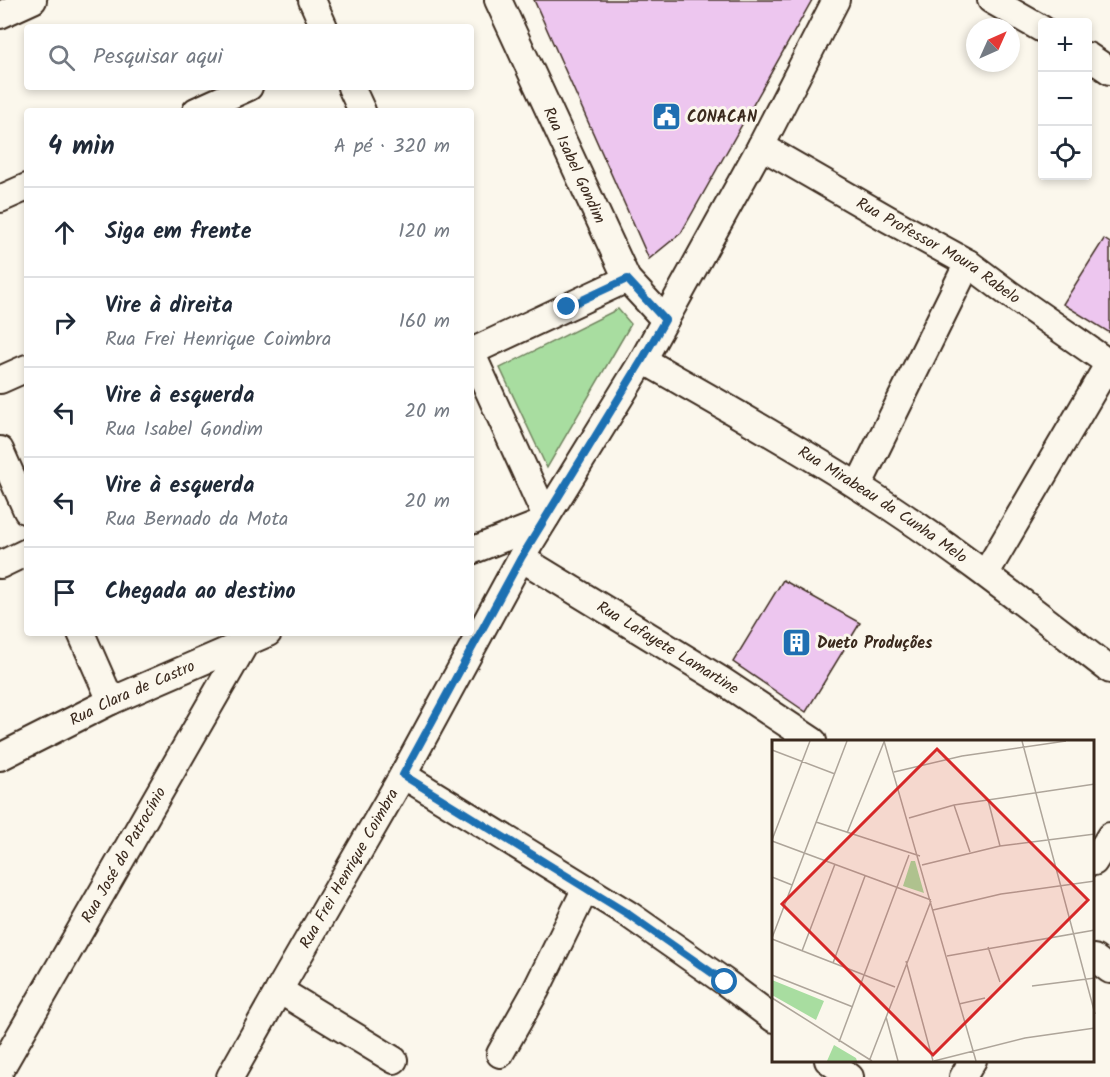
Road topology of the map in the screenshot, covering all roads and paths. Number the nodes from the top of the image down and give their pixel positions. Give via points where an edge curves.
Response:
1 (33, 0) edge
2 (312, 0) edge
3 (498, 0) edge
4 (836, 0) edge
5 (991, 0) edge
6 (0, 15) edge
7 (323, 24) edge
8 (1038, 27) edge
9 (1092, 59) edge
10 (1110, 71) edge
11 (242, 90) edge
12 (352, 90) edge
13 (203, 108) edge
14 (361, 108) edge
15 (761, 146) junction
16 (24, 188) edge
17 (0, 199) edge
18 (968, 263) junction
19 (627, 279) junction
20 (665, 320) junction
21 (474, 351) edge
22 (474, 359) edge
23 (642, 360) junction
24 (1109, 364) edge
25 (24, 369) edge
26 (0, 380) edge
27 (0, 450) edge
28 (858, 486) junction
29 (24, 505) edge
30 (544, 520) junction
31 (474, 550) edge
32 (24, 553) edge
33 (521, 558) junction
34 (0, 565) edge
35 (986, 573) junction
36 (82, 636) edge
37 (257, 637) edge
38 (1110, 670) edge
39 (111, 701) junction
40 (811, 740) edge
41 (0, 757) edge
42 (403, 775) junction
43 (1110, 836) edge
44 (1095, 860) edge
45 (586, 888) junction
46 (1095, 959) edge
47 (1110, 970) edge
48 (279, 990) junction
49 (772, 1017) edge
50 (500, 1054) dead end
51 (394, 1060) dead end
52 (830, 1062) edge
53 (972, 1062) edge
54 (0, 1070) edge
55 (230, 1077) edge
56 (849, 1077) edge
57 (963, 1077) edge

1 - 6 street
2 - 7 street
3 - 19 street, Rua Isabel Gondim
4 - 15 street, Rua Frei Henrique Coimbra
5 - 8 street
9 - 10 street
11 - 13 street
12 - 14 street
15 - 18 street, Rua Professor Moura Rabelo
15 - 20 street, Rua Frei Henrique Coimbra
16 - 17 street
18 - 24 street, Rua Professor Moura Rabelo
18 - 28 street
19 - 20 street, Rua Isabel Gondim
19 - 21 street
20 - 23 street, Rua Frei Henrique Coimbra
22 - 30 street
23 - 28 street, Rua Mirabeau da Cunha Melo
23 - 30 street, Rua Frei Henrique Coimbra
24 - 35 street
25 - 26 street
27 - 29 street
28 - 35 street, Rua Mirabeau da Cunha Melo
30 - 31 street
30 - 33 street, Rua Frei Henrique Coimbra
32 - 34 street
33 - 40 street, Rua Lafayete Lamartine
33 - 42 street, Rua Frei Henrique Coimbra
35 - 38 street, Rua Mirabeau da Cunha Melo
36 - 39 street
37 - 39 street, Rua Clara de Castro
37 - 54 street, Rua José do Patrocínio
39 - 41 street, Rua Clara de Castro
42 - 45 street
42 - 48 street, Rua Frei Henrique Coimbra
43 - 44 street
45 - 49 street
45 - 50 street
46 - 47 street
48 - 51 street
48 - 55 street, Rua Frei Henrique Coimbra
52 - 56 street
53 - 57 street

